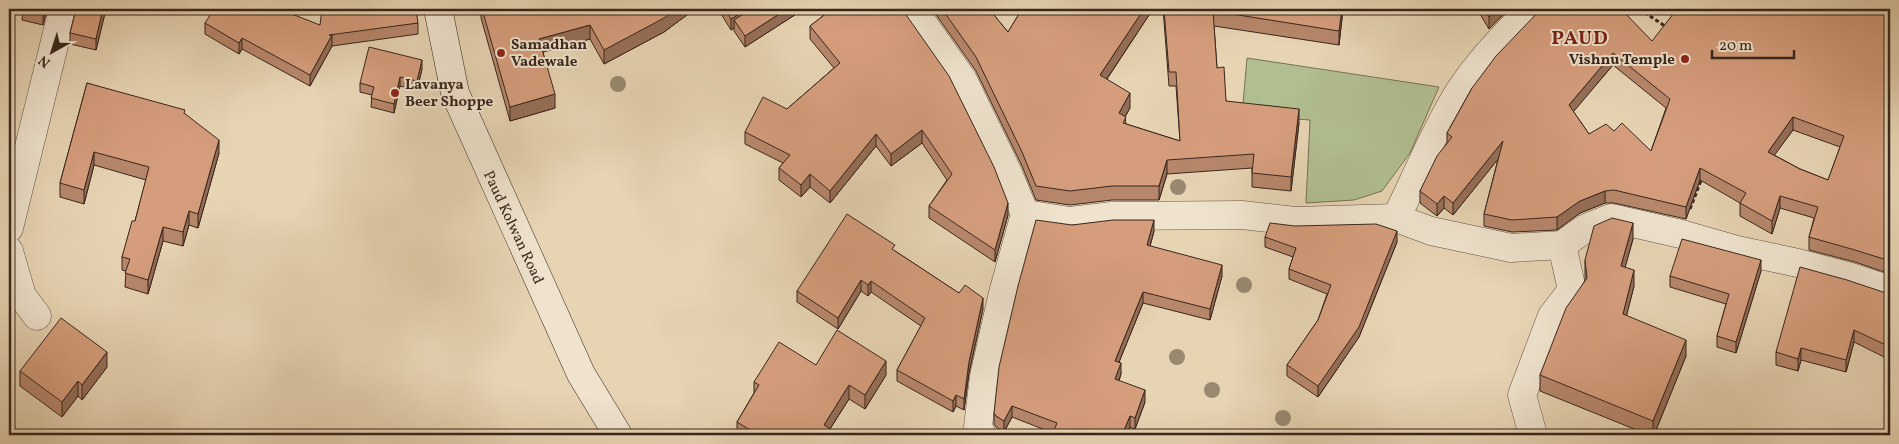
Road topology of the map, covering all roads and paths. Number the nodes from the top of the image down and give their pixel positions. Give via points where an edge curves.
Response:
1 (63, 9) edge
2 (438, 9) edge
3 (913, 9) edge
4 (1531, 9) edge
5 (1639, 9) edge
6 (1665, 26) edge
7 (1704, 172) edge
8 (1025, 214) junction
9 (1396, 218) junction
10 (9, 228) edge
11 (1681, 234) junction
12 (1562, 245) junction
13 (9, 251) edge
14 (1890, 290) edge
15 (37, 316) dead end
16 (618, 435) edge
17 (982, 435) edge
18 (1533, 435) edge

1 - 10 street
2 - 16 street, Paud Kolwan Road via 458,102 581,374
3 - 8 street via 963,80
4 - 9 street via 1498,41 1460,92
5 - 6 path
7 - 11 path
8 - 9 street via 1070,221 1112,216 1242,215 1295,221
8 - 17 street via 984,376 978,427
9 - 12 street via 1431,231 1511,248
11 - 12 street via 1611,218 1586,228
11 - 14 street
12 - 18 street via 1572,290 1552,316 1522,396
13 - 15 street via 22,296

